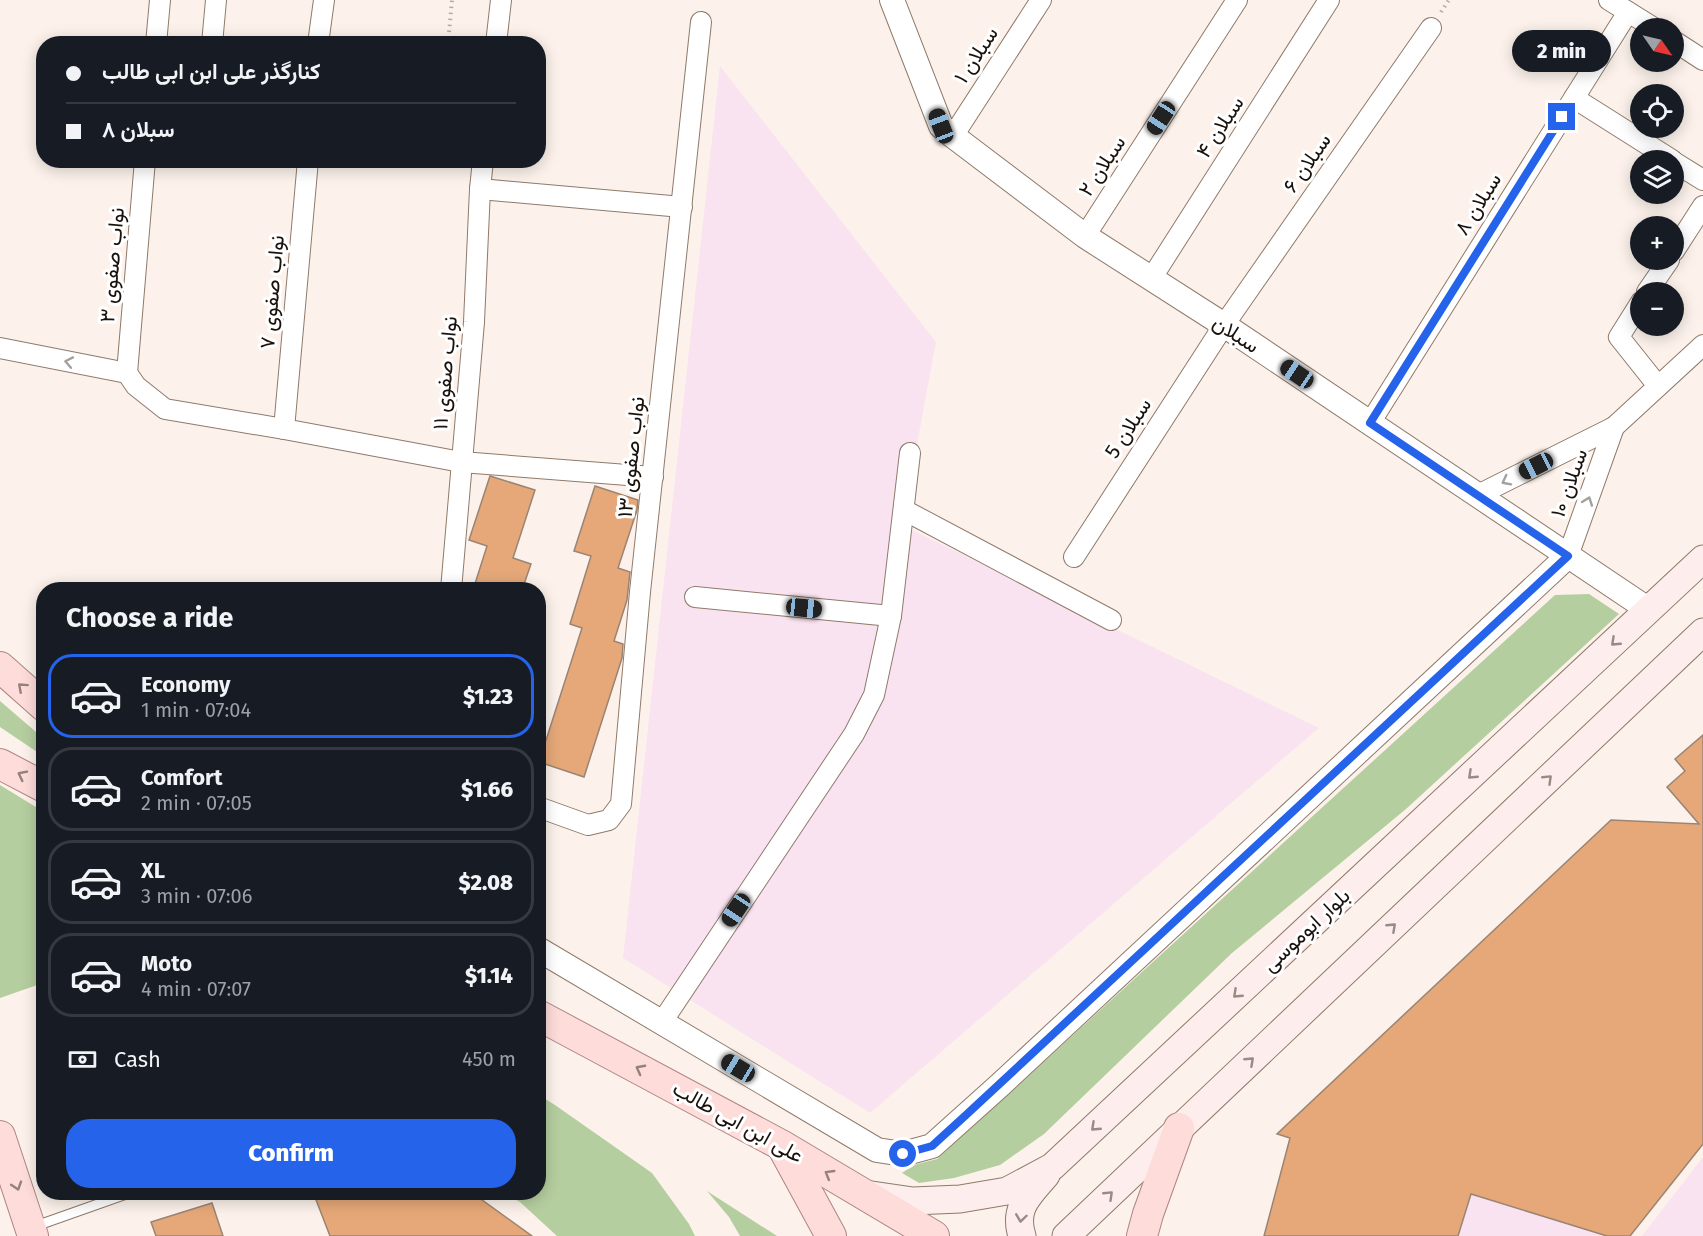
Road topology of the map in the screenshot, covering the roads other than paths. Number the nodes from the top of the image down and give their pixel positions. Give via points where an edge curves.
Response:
1 (160, 0) edge
2 (216, 0) edge
3 (324, 0) edge
4 (501, 0) edge
5 (892, 0) edge
6 (1041, 0) edge
7 (1237, 0) edge
8 (1329, 0) edge
9 (1610, 0) edge
10 (1628, 12) junction
11 (1638, 18) edge
12 (701, 22) dead end
13 (1431, 28) dead end
14 (157, 36) edge
15 (213, 36) edge
16 (319, 36) edge
17 (497, 36) edge
18 (1684, 48) edge
19 (1703, 60) edge
20 (1574, 98) junction
21 (953, 136) junction
22 (1656, 150) edge
23 (144, 168) edge
24 (307, 168) edge
25 (482, 168) edge
26 (1684, 168) edge
27 (1703, 180) edge
28 (480, 189) junction
29 (1703, 206) edge
30 (682, 207) junction
31 (1684, 235) edge
32 (1085, 236) junction
33 (1151, 279) junction
34 (1630, 319) edge
35 (1224, 325) junction
36 (1703, 345) edge
37 (0, 348) edge
38 (127, 373) junction
39 (1658, 386) junction
40 (1370, 423) junction
41 (1614, 427) junction
42 (284, 429) junction
43 (910, 453) dead end
44 (461, 462) junction
45 (652, 477) junction
46 (1478, 495) junction
47 (903, 510) junction
48 (1568, 556) junction
49 (1074, 557) dead end
50 (1703, 559) edge
51 (452, 582) edge
52 (695, 597) dead end
53 (1649, 610) junction
54 (891, 616) junction
55 (1112, 620) dead end
56 (1703, 632) edge
57 (0, 668) edge
58 (36, 699) edge
59 (0, 764) edge
60 (36, 782) edge
61 (546, 810) edge
62 (546, 955) edge
63 (546, 1019) edge
64 (662, 1022) junction
65 (1179, 1128) junction
66 (0, 1136) edge
67 (782, 1145) junction
68 (1052, 1167) junction
69 (864, 1194) junction
70 (112, 1200) edge
71 (32, 1232) edge
72 (831, 1236) edge
73 (934, 1236) edge
74 (1022, 1236) edge
75 (1066, 1236) edge
76 (1142, 1236) edge

1 - 14 street
2 - 15 street
3 - 16 street
4 - 17 street
5 - 21 street, سبلان via 941,126
6 - 21 street, سبلان ۱
7 - 32 street, سبلان ۲
8 - 33 street, سبلان ۴
9 - 10 street
10 - 11 street
10 - 20 street, سبلان ۸
12 - 30 street, نواب صفوی ۱۳
13 - 35 street, سبلان ۶
18 - 19 street
20 - 22 street
20 - 40 street, سبلان ۸
21 - 32 street, سبلان
23 - 38 street, نواب صفوی ۳
24 - 42 street, نواب صفوی ۷
25 - 28 street, نواب صفوی ۱۱
26 - 27 street
28 - 30 street
28 - 44 street, نواب صفوی ۱۱ via 474,322
29 - 31 street
30 - 45 street, نواب صفوی ۱۳
32 - 33 street, سبلان
33 - 35 street, سبلان
34 - 39 street via 1618,337
35 - 40 street, سبلان
35 - 49 street, سبلان 5
36 - 39 street, سبلان ۱۰
38 -> 37 street
38 - 42 street via 136,386 165,409
39 - 41 street, سبلان ۱۰
40 - 46 street, سبلان
41 -> 46 street, سبلان ۱۰
48 -> 41 street, سبلان ۱۰
42 - 44 street
43 - 47 street
44 - 45 street
44 - 51 street, نواب صفوی ۱۱
45 - 61 street, نواب صفوی ۱۳ via 621,804 609,820 588,825
46 - 48 street, سبلان
47 - 54 street
47 - 55 street
48 - 53 street, سبلان
48 - 64 street via 932,1146 903,1154 877,1150
50 - 53 main road, بلوار ابوموسی
52 - 54 street
53 -> 68 main road, بلوار ابوموسی
54 - 64 street via 874,696 854,734
65 -> 56 main road
58 -> 57 main road
60 -> 59 main road
62 - 64 street
67 -> 63 main road, علی ابن ابی طالب
75 -> 65 main road
65 - 76 main road
66 -> 71 main road
69 -> 67 main road, علی ابن ابی طالب
67 - 72 main road
68 - 69 main road, بلوار ابوموسی via 1007,1191 960,1199 913,1201
68 -> 74 main road via 1027,1197 1019,1215
69 - 73 main road, علی ابن ابی طالب
70 - 71 lane

